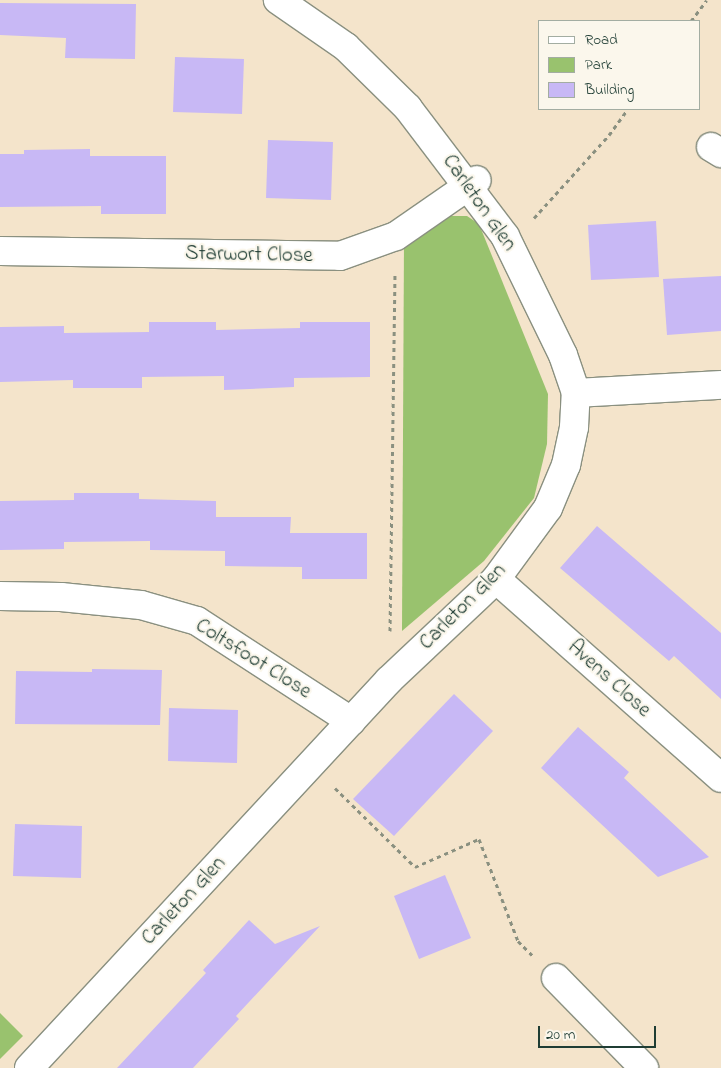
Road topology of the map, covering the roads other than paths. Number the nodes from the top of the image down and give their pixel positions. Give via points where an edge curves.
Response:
1 (278, 0) edge
2 (473, 182) junction
3 (0, 252) edge
4 (721, 385) edge
5 (576, 393) junction
6 (496, 579) junction
7 (0, 596) edge
8 (351, 721) junction
9 (721, 778) edge
10 (556, 978) road end
11 (30, 1068) edge
12 (644, 1068) edge

1 - 2 street, Carleton Glen via 353,54 408,108
2 - 3 street, Starwort Close via 396,236 340,256
2 - 5 street, Carleton Glen via 506,236 564,355
4 - 5 street
5 - 6 street, Carleton Glen via 574,427 566,465 548,508
6 - 8 street, Carleton Glen via 389,680
6 - 9 street, Avens Close
7 - 8 street, Coltsfoot Close via 61,597 142,605 196,621
8 - 11 street, Carleton Glen
10 - 12 street

